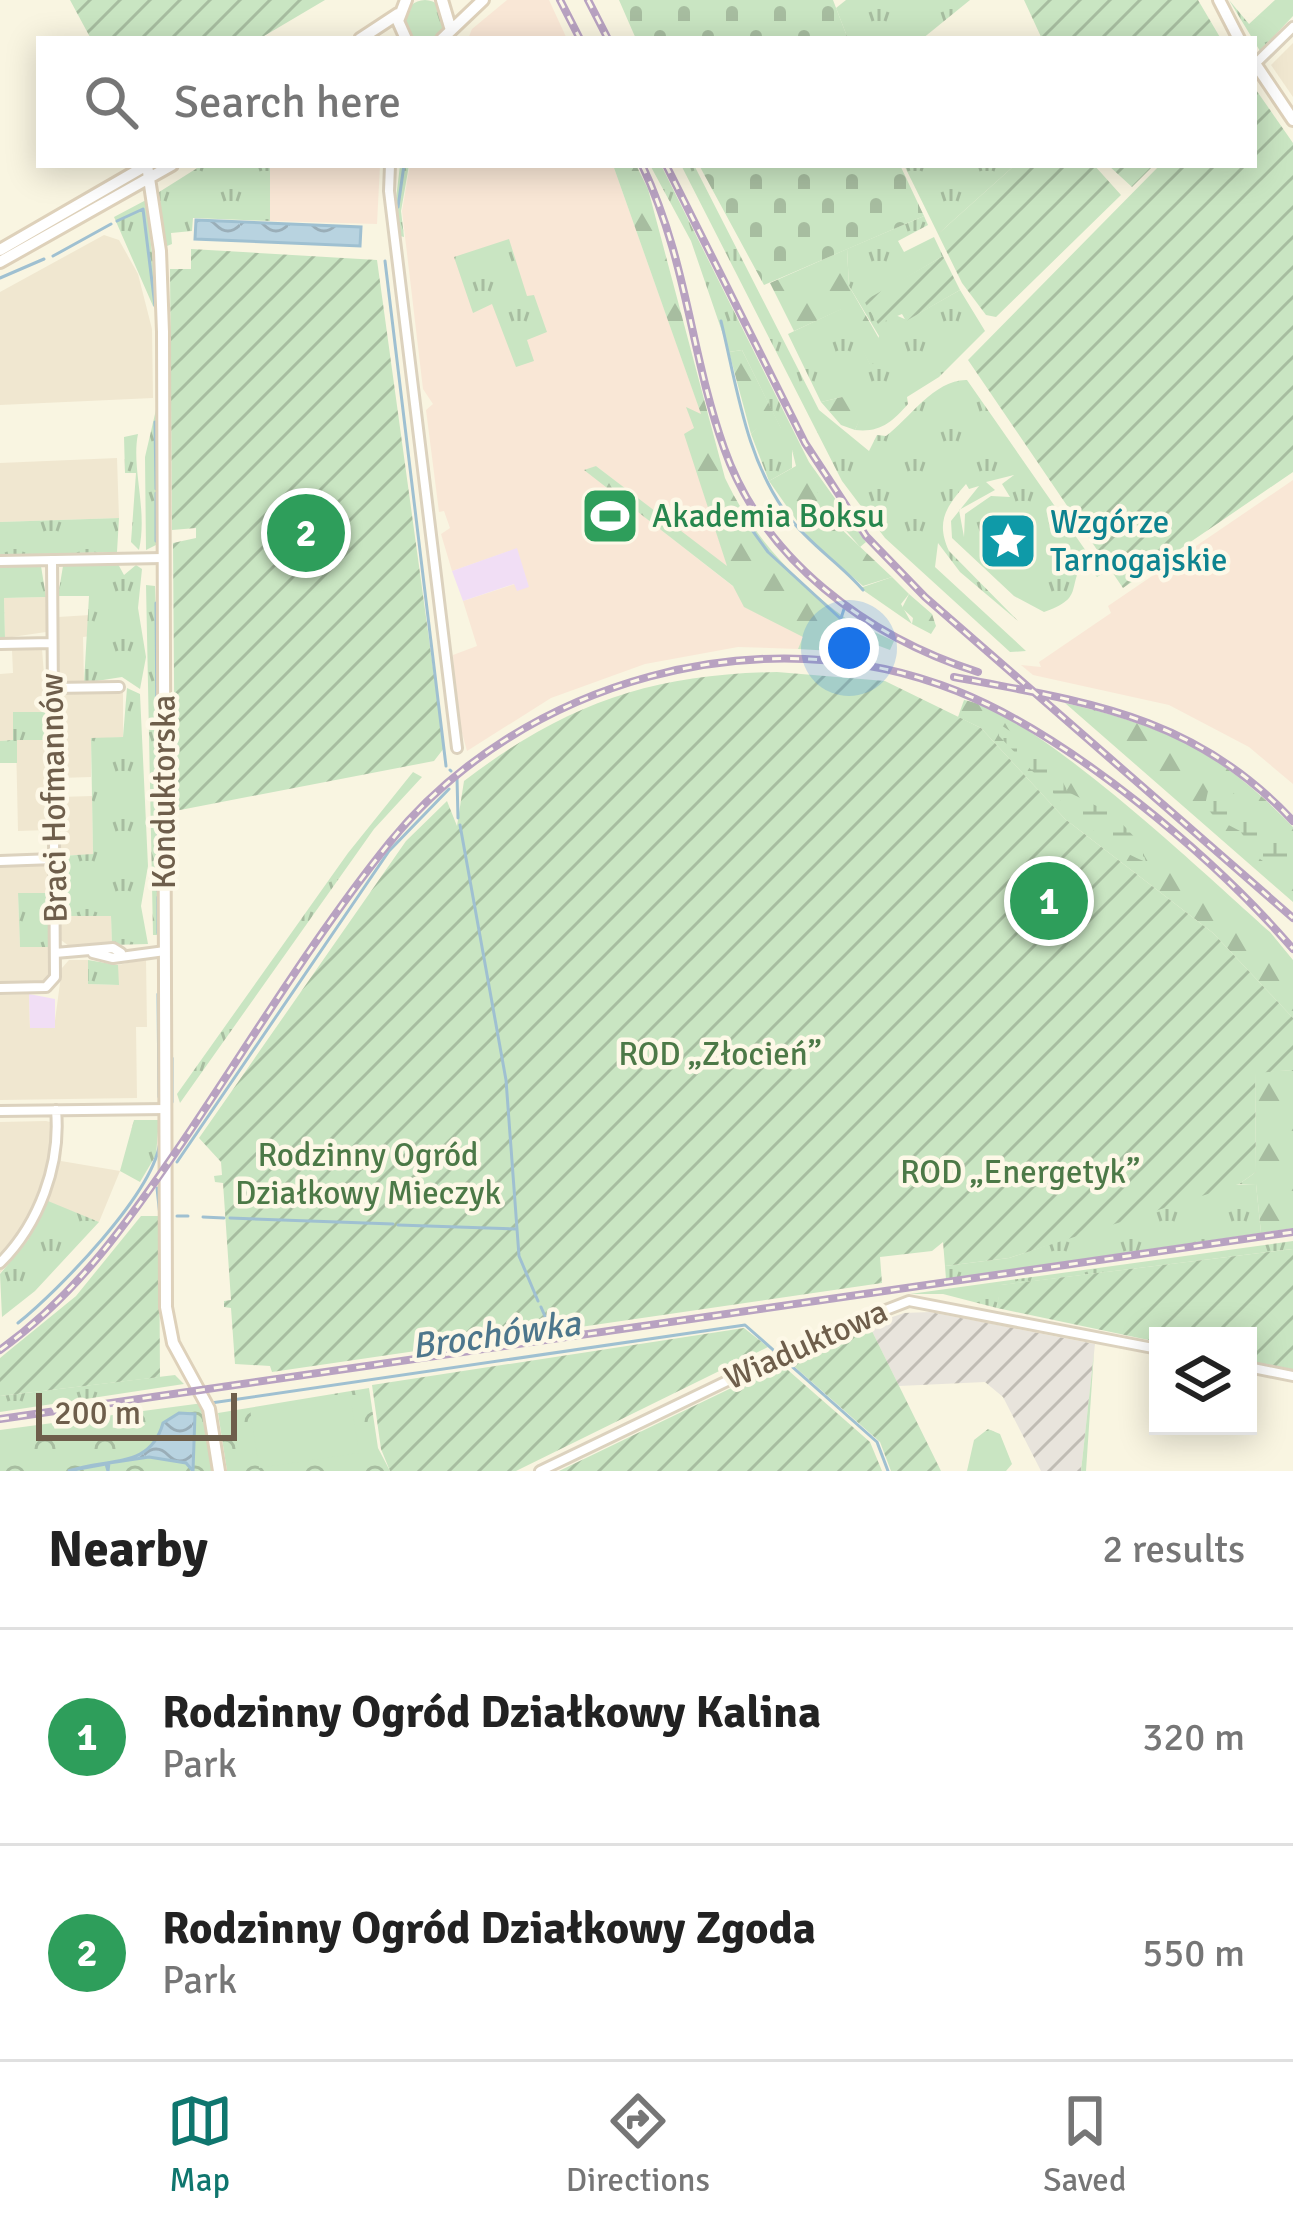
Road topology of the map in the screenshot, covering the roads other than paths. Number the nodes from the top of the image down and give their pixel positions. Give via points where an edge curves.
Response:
1 (405, 0) edge
2 (443, 0) edge
3 (483, 0) edge
4 (1219, 0) edge
5 (398, 14) junction
6 (450, 27) junction
7 (1293, 27) edge
8 (365, 36) edge
9 (404, 36) edge
10 (444, 36) edge
11 (1237, 36) edge
12 (1257, 60) edge
13 (1257, 67) edge
14 (1293, 120) edge
15 (142, 168) edge
16 (147, 168) edge
17 (167, 168) edge
18 (390, 168) edge
19 (131, 174) junction
20 (145, 181) junction
21 (0, 250) edge
22 (0, 262) edge
23 (163, 557) junction
24 (52, 560) junction
25 (0, 561) edge
26 (52, 643) junction
27 (0, 644) edge
28 (119, 687) dead end
29 (53, 688) junction
30 (458, 748) dead end
31 (54, 859) junction
32 (0, 861) edge
33 (165, 951) junction
34 (55, 953) junction
35 (0, 988) edge
36 (166, 1109) junction
37 (56, 1110) junction
38 (0, 1111) edge
39 (0, 1263) edge
40 (1149, 1347) edge
41 (1257, 1369) edge
42 (1293, 1376) edge
43 (219, 1471) edge
44 (540, 1471) edge

1 - 5 street
2 - 6 street
3 - 6 street
4 - 11 street
5 - 8 street
5 - 9 street
6 - 10 street
7 - 12 street
13 - 14 street
15 - 19 street
16 - 20 street, Konduktorska
17 - 20 street
18 - 30 street
19 - 20 street
19 - 21 street
20 - 22 street
20 - 23 street, Konduktorska via 162,279
23 - 24 street
23 - 33 street, Konduktorska
24 - 25 street
24 - 26 street, Braci Hofmannów
26 - 27 street
26 - 29 street, Braci Hofmannów
28 - 29 street
29 - 31 street, Braci Hofmannów
31 - 32 street
31 - 34 street, Braci Hofmannów
33 - 34 street
33 - 36 street, Konduktorska
34 - 35 street via 50,985
36 - 37 street
36 - 43 street, Konduktorska via 167,1322 206,1402
37 - 38 street
37 - 39 street via 44,1194
40 - 44 street, Wiaduktowa via 920,1300 873,1313
41 - 42 street

